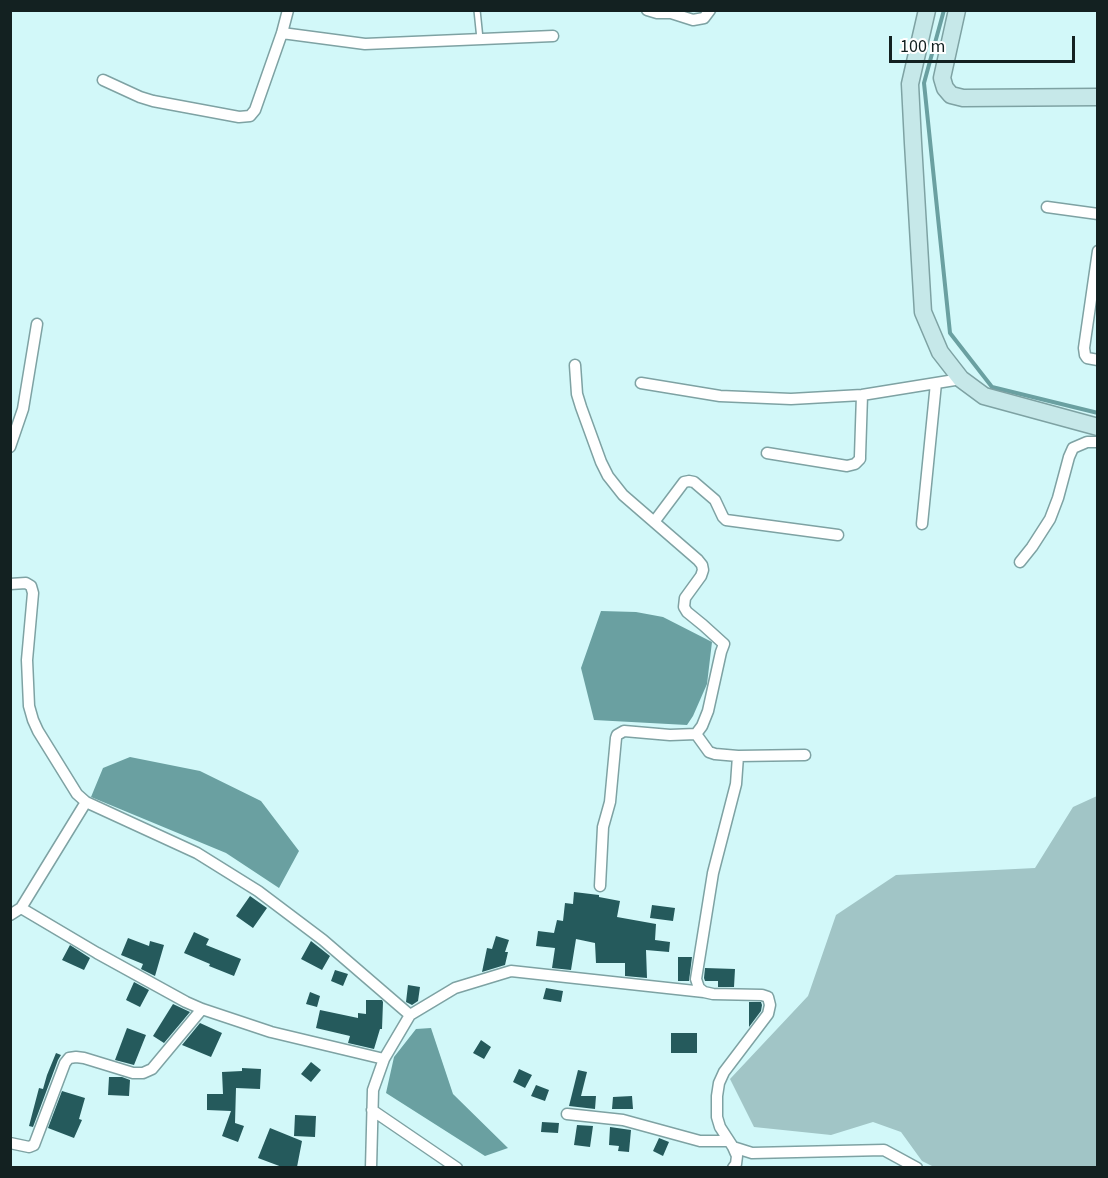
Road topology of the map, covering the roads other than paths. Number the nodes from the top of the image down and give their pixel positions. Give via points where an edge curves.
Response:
1 (288, 10) edge
2 (477, 10) edge
3 (647, 10) edge
4 (710, 10) edge
5 (927, 10) edge
6 (957, 10) edge
7 (282, 33) junction
8 (553, 36) dead end
9 (480, 39) junction
10 (103, 80) dead end
11 (1098, 97) edge
12 (1047, 207) dead end
13 (1098, 214) edge
14 (1098, 251) edge
15 (37, 324) dead end
16 (1098, 360) edge
17 (575, 365) dead end
18 (961, 379) junction
19 (641, 383) dead end
20 (936, 383) junction
21 (862, 394) junction
22 (1098, 427) edge
23 (1098, 442) edge
24 (10, 447) edge
25 (767, 453) dead end
26 (654, 522) junction
27 (922, 524) dead end
28 (837, 535) dead end
29 (1020, 562) dead end
30 (10, 584) edge
31 (696, 734) junction
32 (805, 755) dead end
33 (738, 756) junction
34 (86, 802) junction
35 (600, 886) dead end
36 (21, 908) junction
37 (10, 915) edge
38 (704, 992) junction
39 (202, 1009) junction
40 (410, 1015) junction
41 (384, 1059) junction
42 (372, 1110) junction
43 (567, 1114) dead end
44 (10, 1143) edge
45 (731, 1144) junction
46 (371, 1167) edge
47 (457, 1167) edge
48 (734, 1167) edge
49 (917, 1167) edge

1 - 7 street
2 - 9 lane
3 - 4 street via 693,20 704,18
5 - 18 street via 910,84 923,312 940,352
6 - 11 street via 942,78 951,95
7 - 9 street via 365,44
7 - 10 street via 255,110 247,117 153,101
8 - 9 street
12 - 13 street
14 - 16 street via 1084,348 1087,358
15 - 24 street via 23,409
17 - 26 street via 577,394 608,476
18 - 20 street
18 - 22 street via 984,396
19 - 21 street via 720,396 791,399
20 - 21 street
20 - 27 street
21 - 25 street via 860,459 855,464
23 - 29 street via 1073,448 1050,519
26 - 28 street via 684,482 689,481 715,500 726,520
26 - 31 street via 702,565 701,576 685,598 684,607 724,644 708,711
30 - 34 street via 26,583 33,594 27,660 33,720 77,794
31 - 33 street via 710,753
31 - 35 street via 624,731 617,735 610,801 603,827
32 - 33 street
33 - 38 street via 736,784 713,873 696,979
34 - 36 street
34 - 40 street via 197,853 258,891 323,940
36 - 37 street
36 - 39 street
38 - 40 street via 511,971 455,988
38 - 45 street via 762,995 768,997 770,1005 768,1014 719,1083 717,1117
39 - 41 street via 272,1032
39 - 44 street via 152,1069 143,1073 69,1058 34,1145
40 - 41 street
41 - 42 street via 373,1090
42 - 46 street
42 - 47 street
43 - 45 street via 623,1120 700,1141
45 - 48 street via 736,1156
45 - 49 street via 752,1153 884,1150

